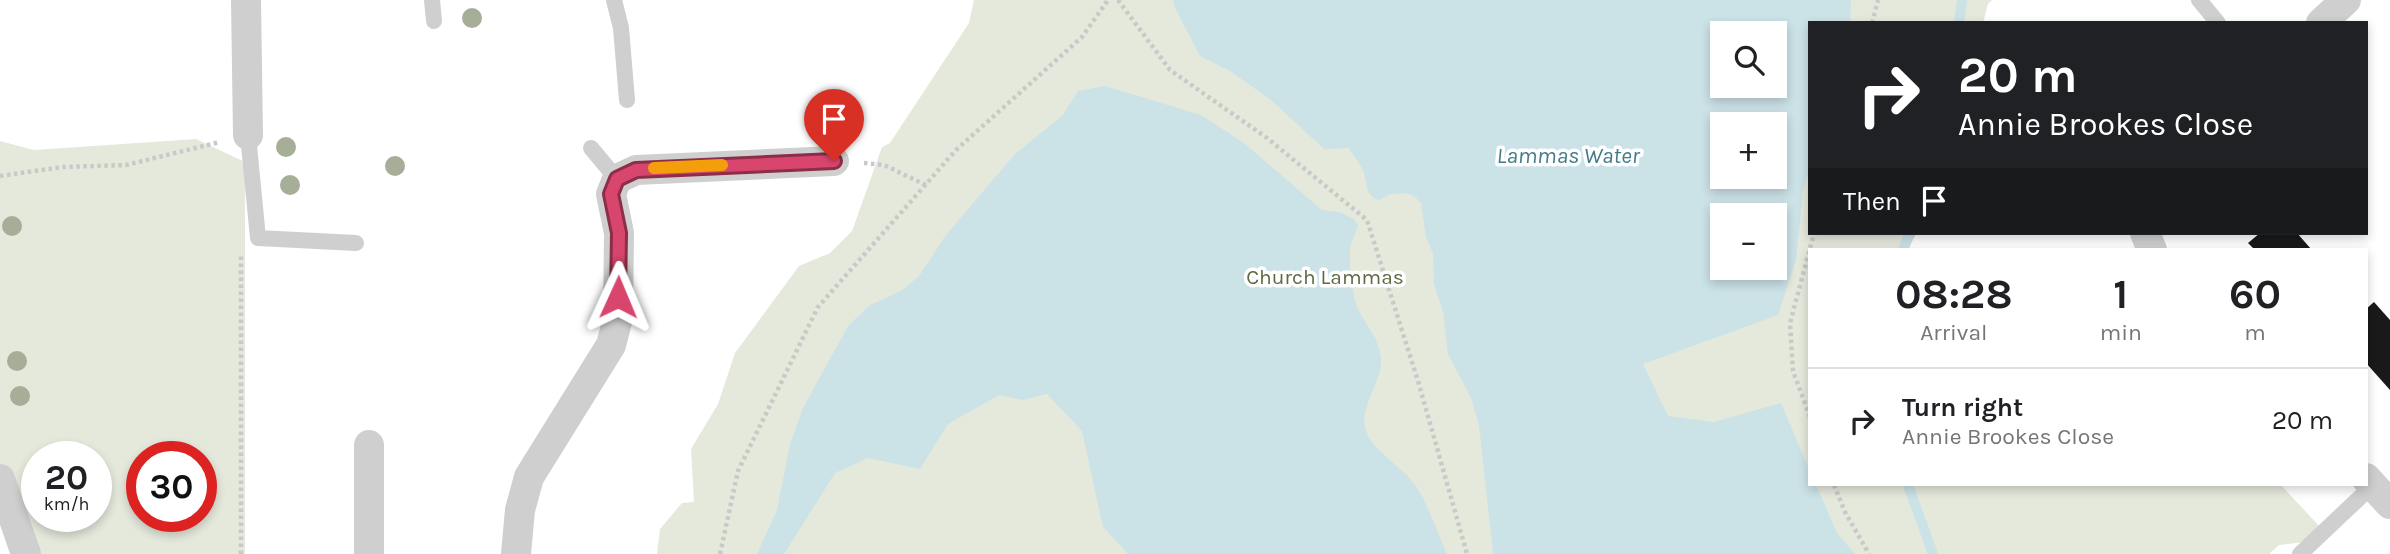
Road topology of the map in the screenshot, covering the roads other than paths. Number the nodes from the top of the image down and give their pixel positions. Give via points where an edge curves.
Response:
1 (246, 0) edge
2 (432, 0) edge
3 (614, 0) edge
4 (2199, 0) edge
5 (2346, 0) edge
6 (434, 21) dead end
7 (2216, 21) edge
8 (2323, 21) edge
9 (627, 100) dead end
10 (248, 135) joint
11 (591, 148) dead end
12 (834, 161) road end
13 (617, 179) junction
14 (356, 243) dead end
15 (369, 445) dead end
16 (0, 479) edge
17 (2376, 489) edge
18 (26, 554) edge
19 (369, 554) edge
20 (516, 554) edge
21 (2300, 554) edge

1 - 10 street
2 - 6 lane
3 - 9 lane
4 - 7 lane
5 - 8 street
10 - 14 lane via 258,238
11 - 13 lane
12 - 13 street via 648,169
13 - 20 street via 611,194 619,233 618,318 611,345 528,477
15 - 19 street
16 - 18 street
17 - 21 lane

